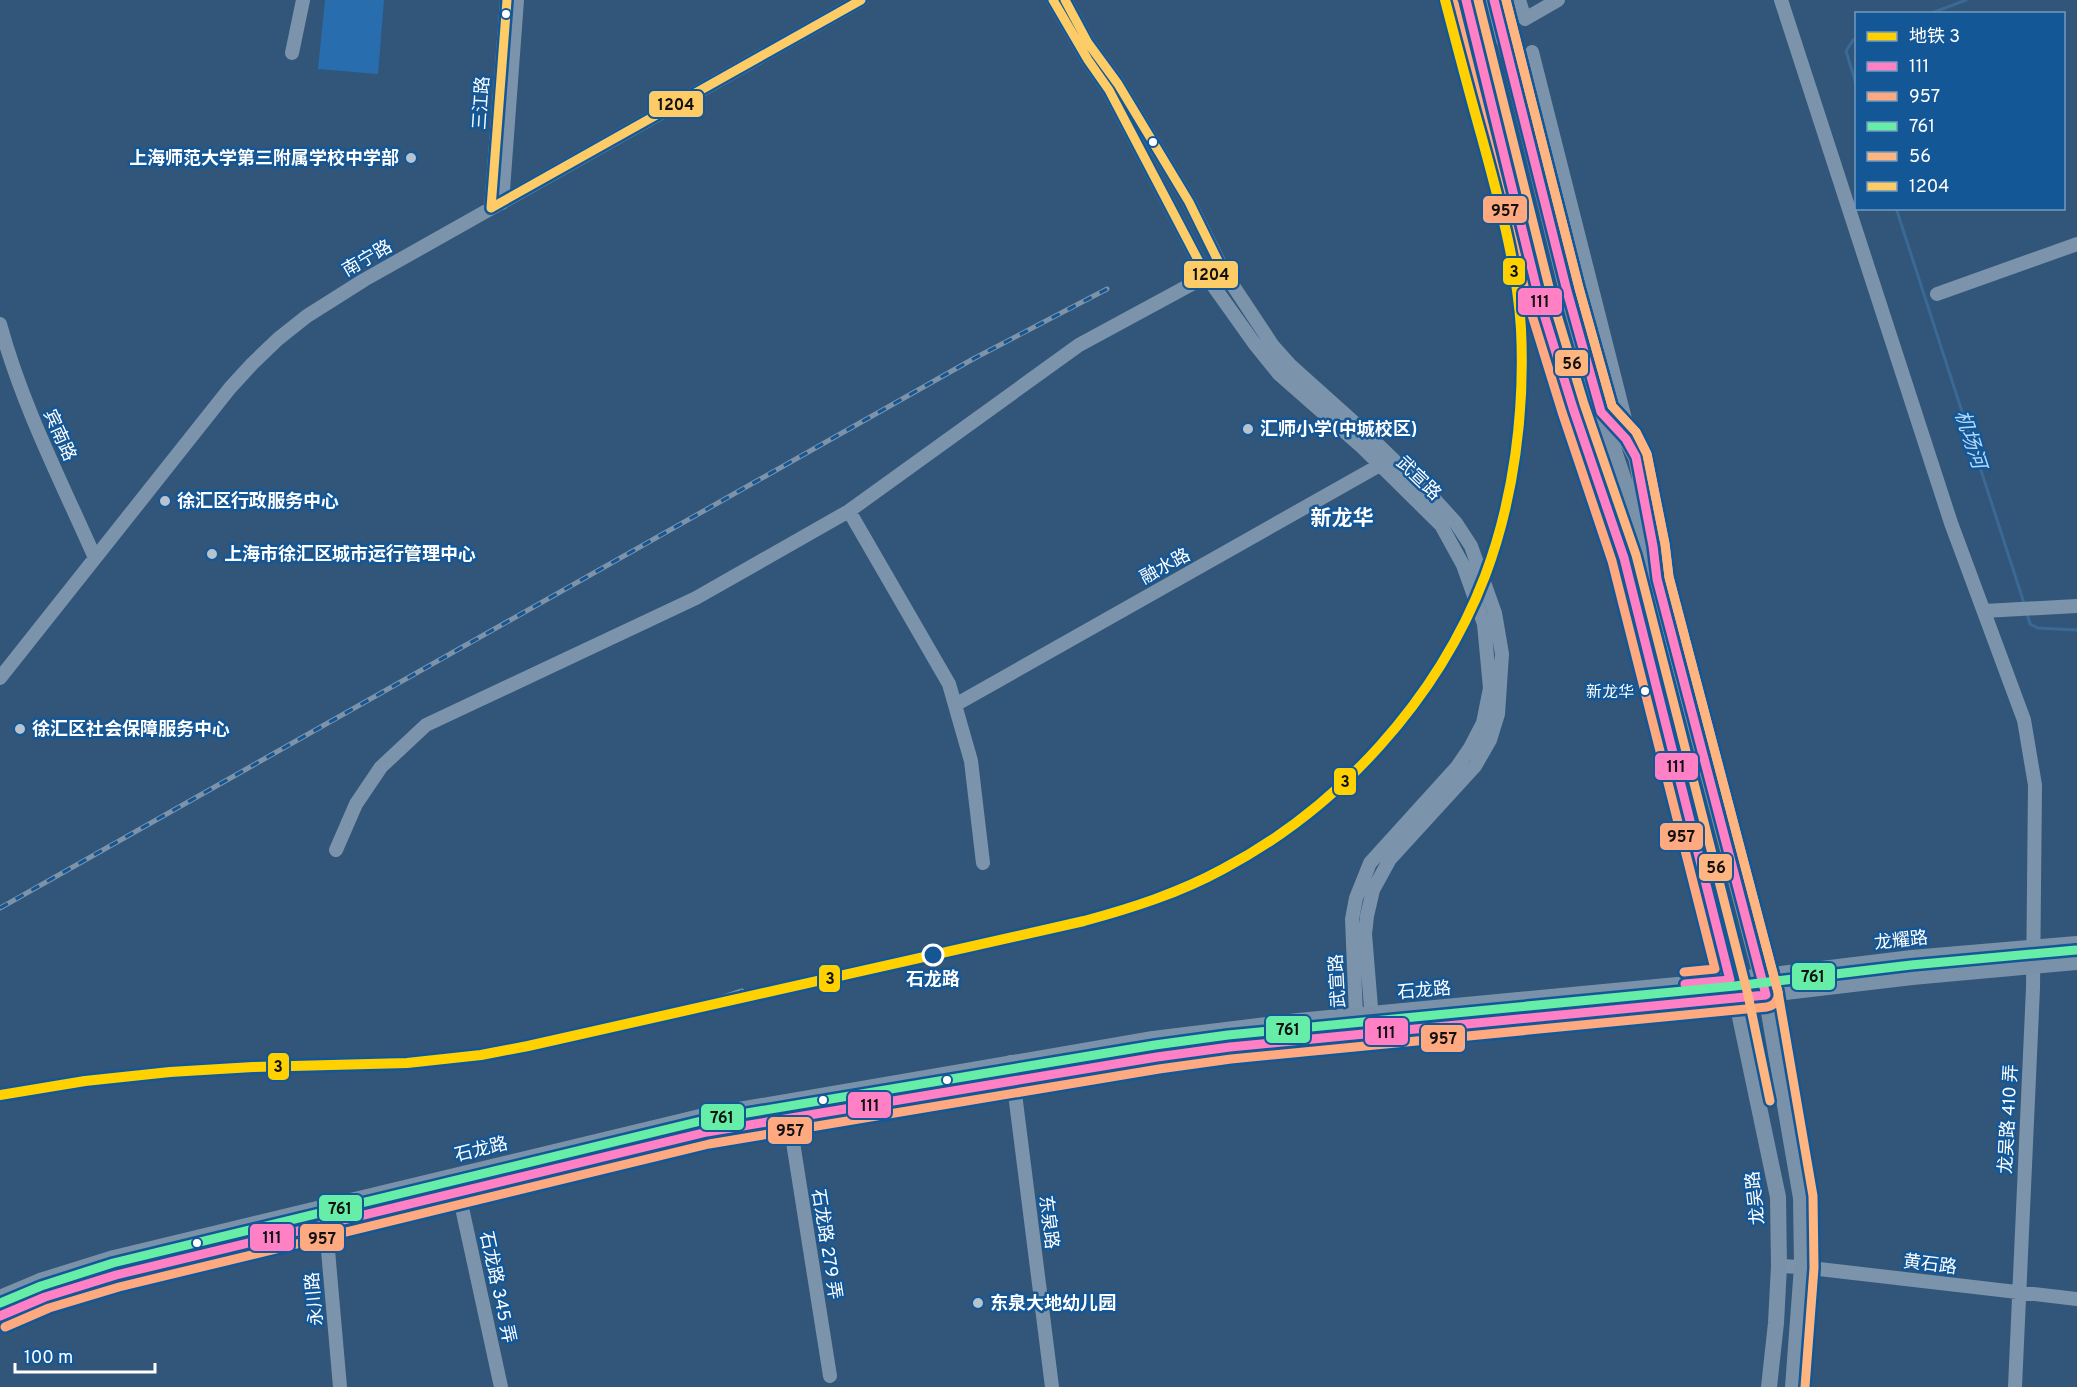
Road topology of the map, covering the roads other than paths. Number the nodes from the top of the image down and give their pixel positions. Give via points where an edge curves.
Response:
1 (303, 0) edge
2 (507, 0) edge
3 (517, 0) edge
4 (861, 0) edge
5 (1053, 0) edge
6 (1065, 0) edge
7 (1466, 0) edge
8 (1494, 0) edge
9 (1519, 0) edge
10 (1558, 0) edge
11 (1781, 0) edge
12 (1504, 40) tunnel mouth
13 (1532, 52) dead end
14 (292, 53) dead end
15 (1513, 70) tunnel mouth
16 (496, 206) junction
17 (2077, 244) edge
18 (1221, 267) junction
19 (1207, 277) junction
20 (1937, 294) dead end
21 (0, 324) edge
22 (1601, 412) junction
23 (1626, 439) junction
24 (1386, 462) junction
25 (849, 511) junction
26 (95, 558) junction
27 (1657, 579) junction
28 (2077, 606) edge
29 (1984, 611) junction
30 (0, 678) edge
31 (955, 705) junction
32 (336, 850) dead end
33 (983, 863) dead end
34 (2077, 944) edge
35 (2033, 948) junction
36 (2077, 962) edge
37 (2033, 965) junction
38 (1761, 975) junction
39 (1730, 980) junction
40 (1766, 995) junction
41 (1736, 998) junction
42 (1364, 1015) junction
43 (1366, 1033) junction
44 (1011, 1062) junction
45 (1013, 1081) junction
46 (789, 1117) junction
47 (459, 1194) junction
48 (324, 1207) junction
49 (326, 1224) junction
50 (1779, 1266) junction
51 (1802, 1268) junction
52 (2018, 1292) junction
53 (0, 1298) edge
54 (2077, 1299) edge
55 (0, 1316) edge
56 (830, 1376) dead end
57 (340, 1387) edge
58 (501, 1387) edge
59 (1052, 1387) edge
60 (1769, 1387) edge
61 (1793, 1387) edge
62 (2015, 1387) edge

1 - 14 street
2 - 16 street, 三江路
3 - 16 street, 三江路
4 - 16 street, 南宁路
5 - 19 street, 武宣路 via 1109,90
6 - 18 street via 1189,202
7 - 39 main road, 龙吴路 via 1539,298 1624,558
8 - 12 main road
9 - 10 street via 1525,19
11 - 29 street, 龙吴路 410 弄 via 1951,523
13 - 23 street via 1626,423
15 - 22 main road
16 - 26 street, 南宁路 via 335,297 278,339 230,388
17 - 20 street
18 - 19 street
18 - 24 street via 1273,346
19 - 24 street, 武宣路 via 1280,374
19 - 25 street via 1079,345
21 - 26 street, 宾南路 via 26,401
22 - 23 main road
22 - 27 main road
23 - 27 main road via 1636,457
24 - 31 street, 融水路
24 - 42 street via 1443,508 1471,546 1495,612 1502,654 1498,714 1490,740 1475,766 1390,859 1373,890 1365,934
25 - 31 street via 949,684
25 - 32 street via 696,598 426,725 381,767 356,804
26 - 30 street, 南宁路
27 - 38 main road
28 - 29 street
29 - 35 street, 龙吴路 410 弄 via 2024,720 2036,785
31 - 33 street via 971,761
34 - 35 main road, 龙耀路
35 - 37 street, 龙吴路 410 弄
35 - 38 main road, 龙耀路
36 - 37 main road
37 - 40 main road
37 - 52 street, 龙吴路 410 弄
38 - 39 main road, 龙耀路
38 - 40 main road
39 - 41 main road, 龙吴路
39 - 42 main road, 石龙路
40 - 41 main road
40 - 51 main road via 1801,1198
41 - 43 main road, 石龙路
41 - 50 main road, 龙吴路 via 1778,1197
42 - 43 street
42 - 44 main road, 石龙路 via 1153,1039
43 - 45 main road, 石龙路 via 1167,1055
44 - 45 street, 东泉路
44 - 48 main road, 石龙路 via 704,1116
45 - 46 main road, 石龙路
45 - 59 street, 东泉路
46 - 47 main road, 石龙路 via 652,1145
46 - 56 street, 石龙路 279 弄
47 - 49 main road, 石龙路
47 - 58 street, 石龙路 345 弄
48 - 49 street, 永川路
48 - 53 main road, 石龙路 via 114,1258
49 - 55 main road, 石龙路 via 116,1275
49 - 57 street, 永川路
50 - 51 street, 黄石路
50 - 60 main road, 龙吴路
51 - 52 street, 黄石路
51 - 61 main road
52 - 54 street, 黄石路
52 - 62 street, 龙吴路 410 弄

